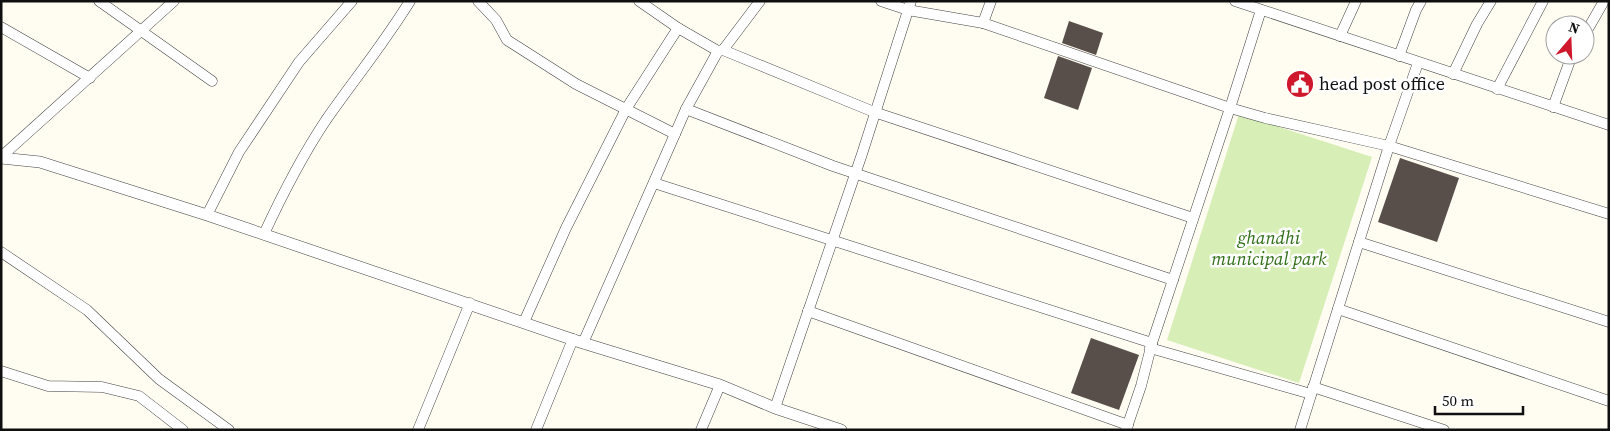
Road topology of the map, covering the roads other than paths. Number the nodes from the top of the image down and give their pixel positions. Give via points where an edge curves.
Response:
1 (99, 1) edge
2 (174, 1) edge
3 (352, 1) edge
4 (410, 1) edge
5 (478, 1) edge
6 (639, 1) edge
7 (760, 1) edge
8 (881, 1) edge
9 (991, 1) edge
10 (1235, 1) edge
11 (1356, 1) edge
12 (1421, 1) edge
13 (1491, 1) edge
14 (1543, 1) edge
15 (1604, 1) edge
16 (909, 6) edge
17 (1260, 10) junction
18 (1595, 17) edge
19 (984, 23) junction
20 (1, 27) edge
21 (678, 28) junction
22 (142, 31) junction
23 (1340, 36) junction
24 (721, 51) junction
25 (1399, 56) junction
26 (1418, 63) junction
27 (1568, 65) edge
28 (1453, 74) junction
29 (90, 78) junction
30 (212, 81) dead end
31 (1497, 89) junction
32 (1553, 107) junction
33 (1230, 108) junction
34 (626, 109) junction
35 (686, 109) junction
36 (874, 112) junction
37 (1609, 125) edge
38 (675, 134) junction
39 (1389, 146) junction
40 (1, 158) edge
41 (856, 173) junction
42 (654, 183) junction
43 (1609, 214) edge
44 (207, 215) junction
45 (1193, 218) junction
46 (264, 234) junction
47 (832, 242) junction
48 (1359, 242) junction
49 (1, 252) edge
50 (1173, 280) junction
51 (470, 303) junction
52 (1338, 309) junction
53 (808, 311) junction
54 (524, 322) junction
55 (1609, 322) edge
56 (578, 341) junction
57 (1151, 346) junction
58 (1, 371) edge
59 (720, 385) junction
60 (1312, 390) junction
61 (1609, 401) edge
62 (775, 408) junction
63 (1127, 427) edge
64 (183, 430) edge
65 (229, 430) edge
66 (418, 430) edge
67 (536, 430) edge
68 (701, 430) edge
69 (841, 430) edge
70 (1300, 430) edge
71 (1444, 430) edge

1 - 22 street
2 - 22 street
3 - 44 street via 299,62 239,152
4 - 46 street via 326,121 286,188
5 - 34 street via 496,20 507,40 576,84
6 - 21 street
7 - 24 street
8 - 16 street
9 - 19 street
10 - 17 street
11 - 23 street
12 - 25 street
13 - 28 street
14 - 31 street
15 - 18 street
16 - 19 street
16 - 36 street via 884,91
17 - 23 street
17 - 33 street
19 - 33 street
20 - 29 street
21 - 24 street
21 - 34 street
22 - 29 street
22 - 30 street
23 - 25 street
24 - 35 street
24 - 36 street
25 - 26 street
26 - 28 street
26 - 39 street
27 - 32 street
28 - 31 street
29 - 40 street
31 - 32 street
32 - 37 street
33 - 39 street
33 - 45 street
34 - 38 street
34 - 54 street via 566,228
35 - 38 street
35 - 41 street
36 - 41 street
36 - 45 street
38 - 42 street
39 - 43 street
39 - 48 street
40 - 44 street via 40,162
41 - 47 street
41 - 50 street
42 - 47 street
42 - 56 street
44 - 46 street
45 - 50 street
46 - 51 street
47 - 53 street
47 - 57 street
48 - 52 street
48 - 55 street
49 - 65 street via 87,310 159,378
50 - 57 street
51 - 54 street
51 - 66 street
52 - 60 street
52 - 61 street
53 - 62 street
53 - 63 street
54 - 56 street
56 - 59 street
56 - 67 street
57 - 60 street
57 - 63 street
58 - 64 street via 48,386 102,387 139,396
59 - 62 street
59 - 68 street
60 - 70 street
60 - 71 street
62 - 69 street

